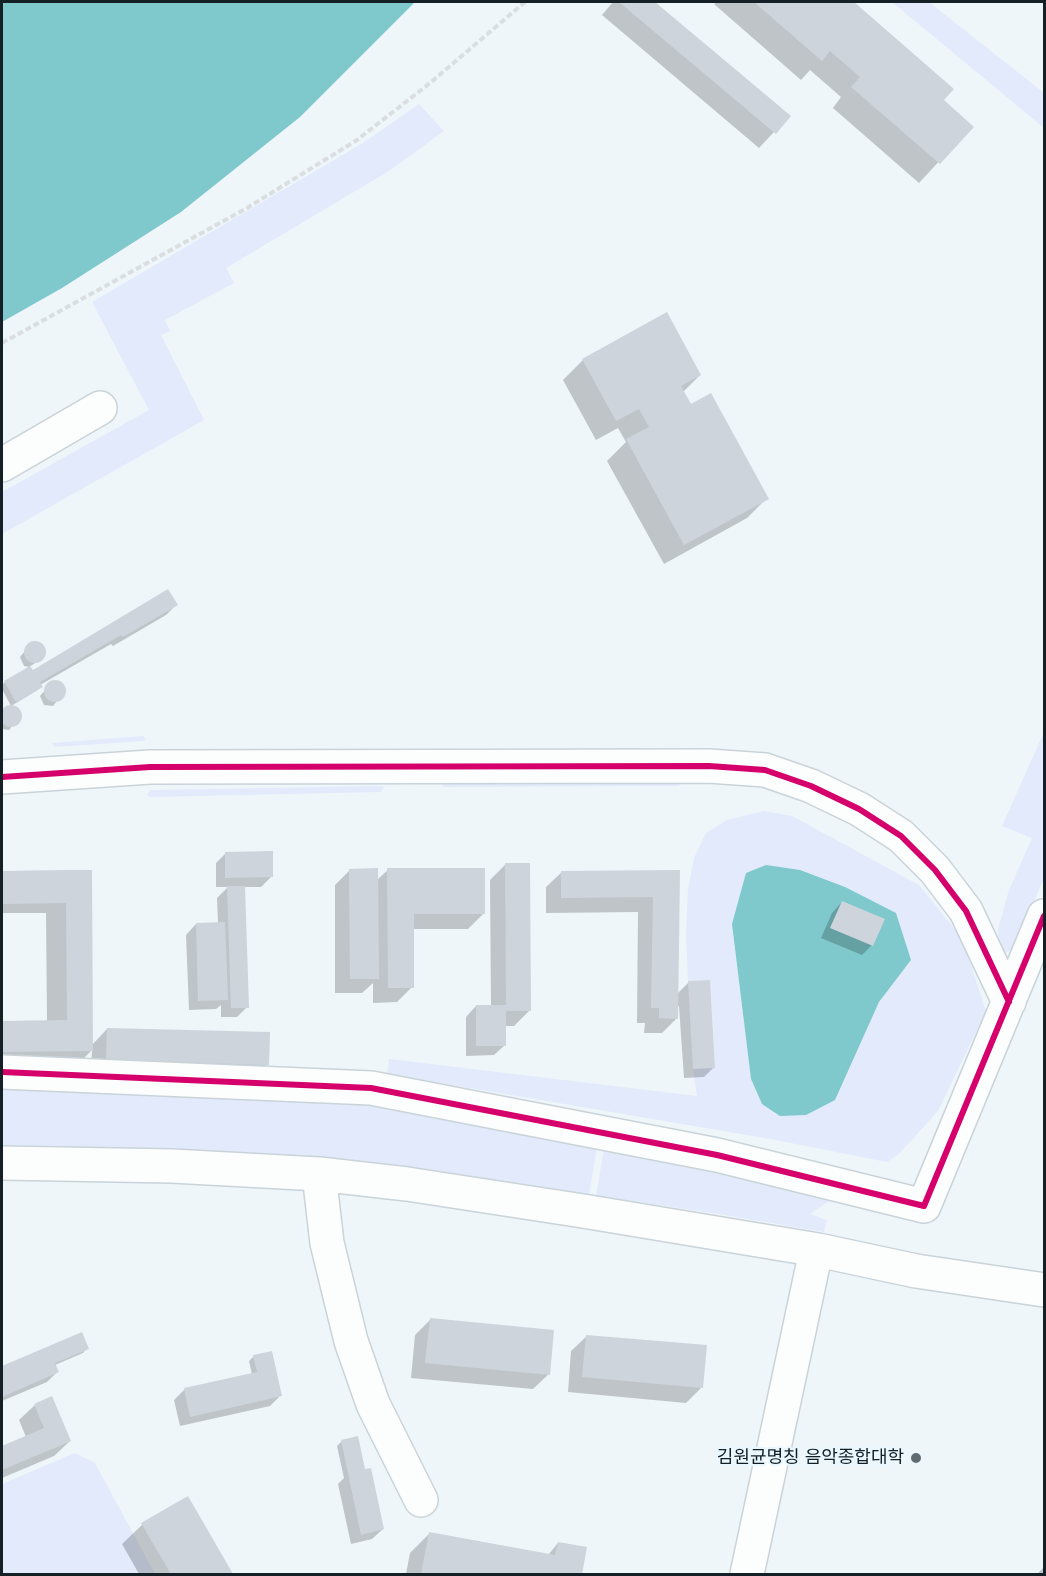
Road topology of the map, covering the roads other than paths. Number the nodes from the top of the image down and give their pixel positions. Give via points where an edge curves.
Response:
1 (100, 408) dead end
2 (2, 465) edge
3 (2, 777) edge
4 (1044, 916) edge
5 (1009, 1002) junction
6 (2, 1072) edge
7 (2, 1163) edge
8 (319, 1174) junction
9 (818, 1250) junction
10 (1044, 1290) edge
11 (421, 1500) dead end
12 (747, 1575) edge

1 - 2 street
3 - 5 street via 150,767 710,766 765,770 859,809 901,836 935,870 966,910
4 - 5 street
5 - 6 street via 924,1206 717,1155 371,1088
7 - 8 street
8 - 9 street via 560,1207
8 - 11 street via 327,1243 351,1341 373,1404
9 - 10 street via 916,1271
9 - 12 street

